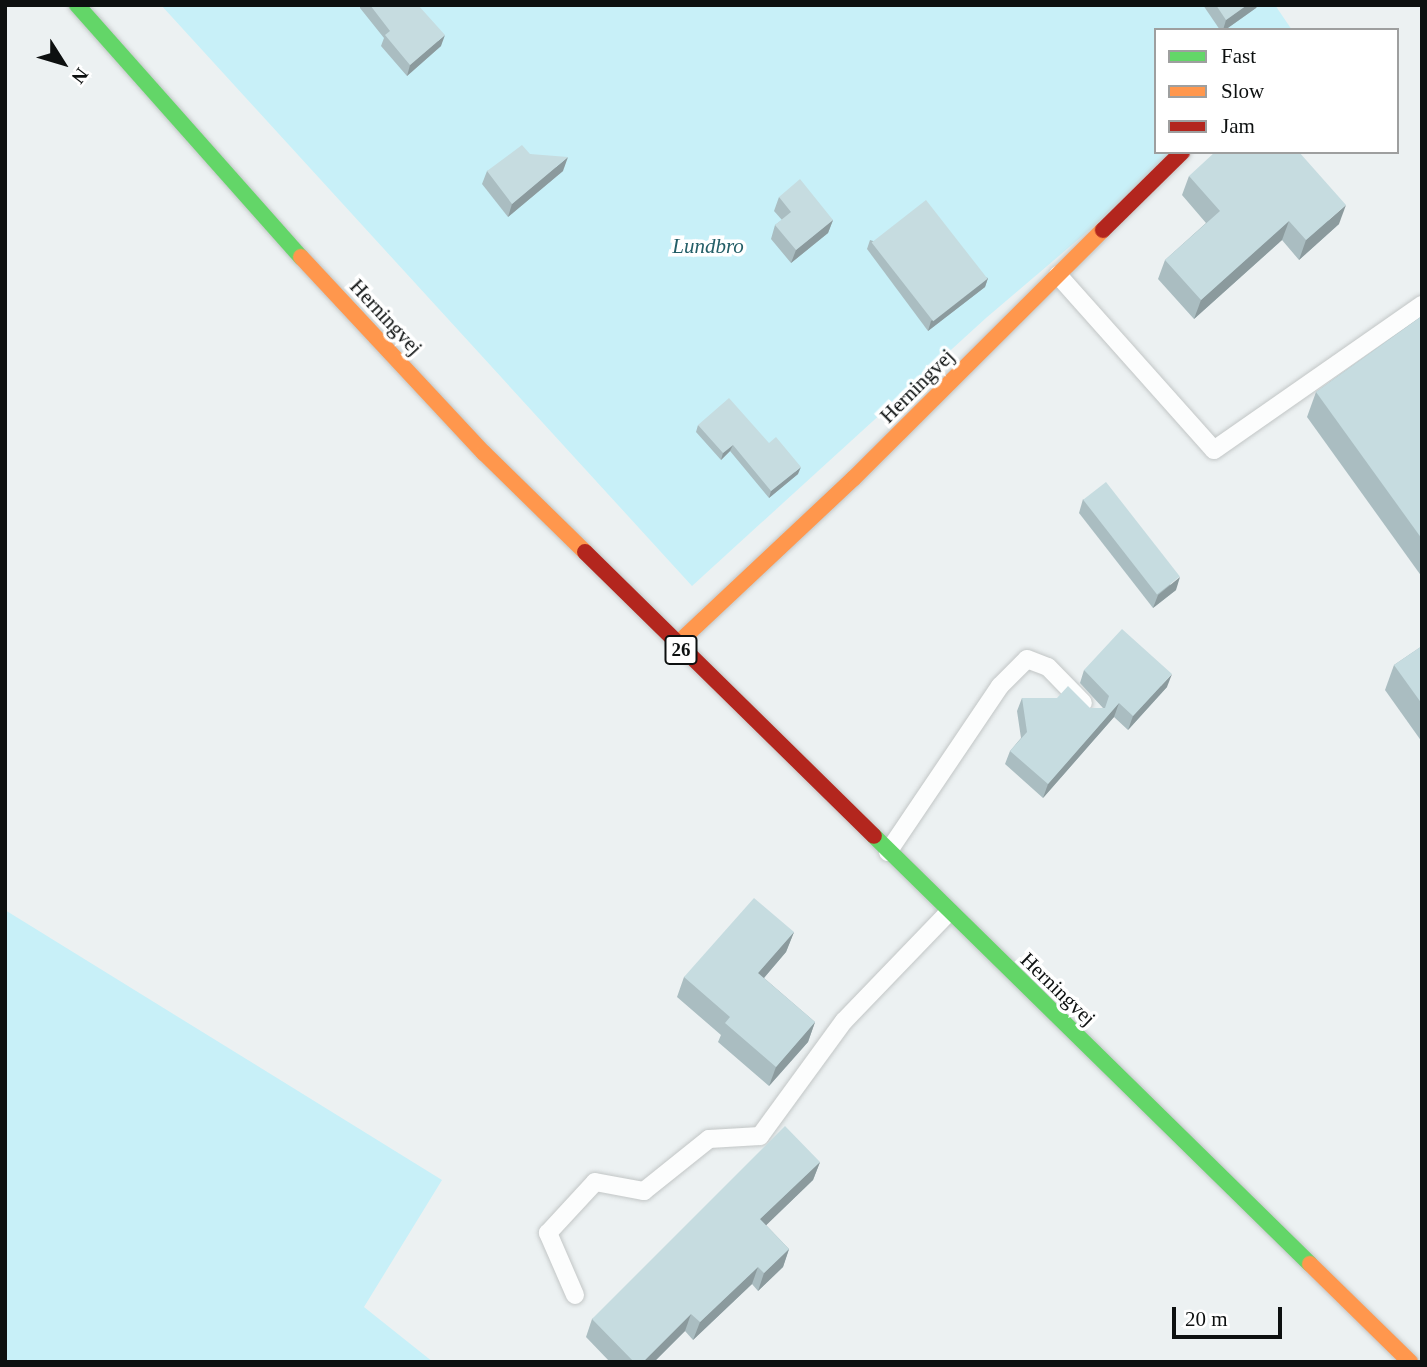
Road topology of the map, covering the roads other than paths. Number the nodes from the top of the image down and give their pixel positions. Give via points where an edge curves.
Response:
1 (77, 5) edge
2 (1180, 154) edge
3 (1058, 275) junction
4 (1422, 305) edge
5 (676, 645) junction
6 (1093, 713) edge
7 (888, 852) junction
8 (949, 912) junction
9 (575, 1294) dead end
10 (1410, 1362) edge

1 - 5 main road, Herningvej / 26 via 245,196 484,453
2 - 3 main road, Herningvej
3 - 4 lane via 1213,450
3 - 5 main road, Herningvej via 854,478
5 - 7 main road, Herningvej / 26
6 - 7 lane via 1048,667 1027,659 1000,686
7 - 8 main road, Herningvej / 26
8 - 9 lane via 844,1021 760,1136 709,1139 644,1191 595,1182 548,1233
8 - 10 main road, Herningvej / 26

